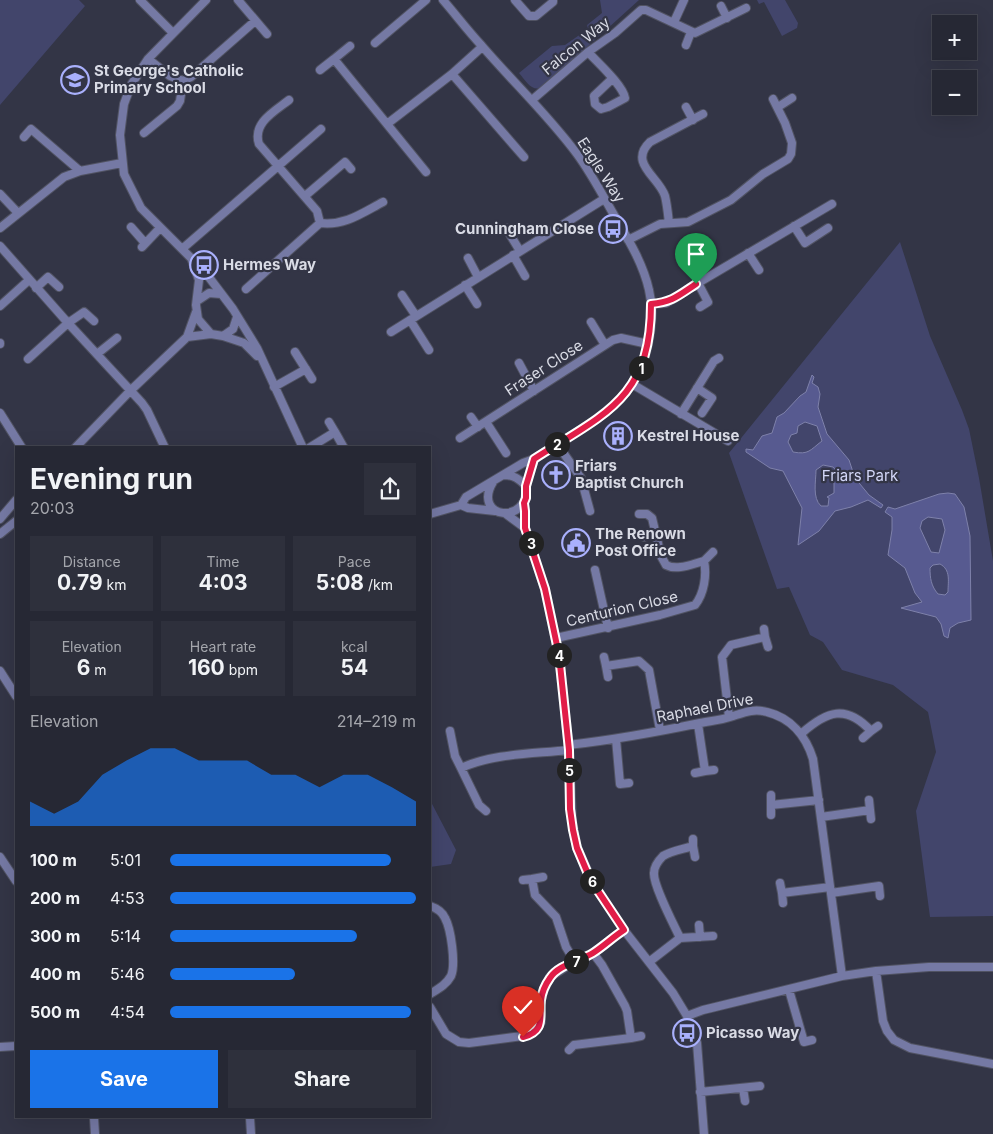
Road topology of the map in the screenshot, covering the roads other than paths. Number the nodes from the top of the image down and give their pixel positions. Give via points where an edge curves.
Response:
1 (140, 0) edge
2 (206, 0) edge
3 (238, 0) edge
4 (426, 0) edge
5 (443, 0) edge
6 (515, 0) edge
7 (553, 0) edge
8 (684, 0) edge
9 (721, 6) dead end
10 (746, 8) dead end
11 (727, 18) junction
12 (255, 21) junction
13 (674, 22) junction
14 (172, 32) junction
15 (691, 32) junction
16 (267, 34) dead end
17 (375, 43) dead end
18 (686, 45) dead end
19 (350, 46) dead end
20 (482, 47) junction
21 (588, 52) junction
22 (148, 59) junction
23 (334, 59) junction
24 (320, 70) dead end
25 (452, 74) junction
26 (612, 79) dead end
27 (182, 81) junction
28 (792, 98) dead end
29 (773, 99) dead end
30 (289, 100) dead end
31 (532, 100) junction
32 (778, 106) junction
33 (686, 107) dead end
34 (703, 114) dead end
35 (693, 120) junction
36 (387, 124) junction
37 (321, 129) dead end
38 (144, 133) dead end
39 (24, 137) dead end
40 (524, 157) dead end
41 (122, 163) junction
42 (277, 166) junction
43 (351, 169) dead end
44 (80, 172) junction
45 (426, 172) dead end
46 (0, 194) edge
47 (305, 196) junction
48 (604, 199) junction
49 (383, 202) dead end
50 (832, 204) dead end
51 (18, 213) junction
52 (320, 223) junction
53 (669, 223) junction
54 (794, 226) junction
55 (131, 227) dead end
56 (0, 228) edge
57 (160, 228) junction
58 (506, 228) dead end
59 (828, 228) dead end
60 (628, 240) junction
61 (0, 246) edge
62 (182, 249) junction
63 (517, 253) junction
64 (748, 254) junction
65 (191, 258) junction
66 (468, 258) dead end
67 (759, 270) dead end
68 (525, 276) dead end
69 (478, 277) junction
70 (29, 280) junction
71 (698, 283) junction
72 (465, 285) junction
73 (59, 287) dead end
74 (36, 288) junction
75 (246, 289) dead end
76 (221, 294) junction
77 (402, 296) dead end
78 (197, 301) junction
79 (477, 304) dead end
80 (651, 304) junction
81 (0, 306) edge
82 (700, 307) dead end
83 (196, 312) junction
84 (237, 317) junction
85 (413, 318) junction
86 (94, 321) dead end
87 (591, 322) dead end
88 (68, 323) junction
89 (391, 332) dead end
90 (211, 334) junction
91 (223, 336) junction
92 (187, 337) junction
93 (117, 338) dead end
94 (648, 344) junction
95 (605, 345) junction
96 (429, 350) dead end
97 (295, 352) dead end
98 (97, 354) junction
99 (719, 358) dead end
100 (28, 359) dead end
101 (519, 363) dead end
102 (263, 365) junction
103 (306, 369) junction
104 (312, 379) dead end
105 (632, 384) junction
106 (274, 387) junction
107 (697, 388) junction
108 (130, 391) junction
109 (534, 392) junction
110 (0, 413) edge
111 (681, 414) junction
112 (702, 414) dead end
113 (471, 417) dead end
114 (329, 422) dead end
115 (486, 422) junction
116 (478, 427) junction
117 (335, 432) junction
118 (460, 438) dead end
119 (728, 441) dead end
120 (557, 444) junction
121 (21, 446) edge
122 (77, 446) edge
123 (164, 446) edge
124 (302, 446) edge
125 (312, 446) edge
126 (343, 446) edge
127 (506, 453) dead end
128 (534, 459) junction
129 (504, 476) junction
130 (493, 482) junction
131 (526, 486) junction
132 (15, 501) edge
133 (524, 503) junction
134 (461, 505) junction
135 (495, 511) junction
136 (590, 511) dead end
137 (431, 514) edge
138 (506, 514) junction
139 (639, 514) dead end
140 (0, 519) edge
141 (15, 522) edge
142 (525, 528) junction
143 (0, 534) edge
144 (656, 534) junction
145 (644, 537) dead end
146 (713, 552) dead end
147 (704, 561) junction
148 (595, 570) dead end
149 (608, 628) junction
150 (556, 638) junction
151 (768, 647) dead end
152 (604, 658) dead end
153 (606, 666) junction
154 (0, 671) edge
155 (608, 677) dead end
156 (15, 694) edge
157 (729, 717) junction
158 (698, 724) junction
159 (878, 726) dead end
160 (660, 730) junction
161 (450, 731) dead end
162 (871, 731) junction
163 (802, 733) junction
164 (863, 738) dead end
165 (616, 739) junction
166 (569, 748) junction
167 (461, 768) junction
168 (714, 770) dead end
169 (705, 771) junction
170 (695, 773) dead end
171 (629, 783) dead end
172 (620, 784) junction
173 (611, 785) dead end
174 (771, 795) dead end
175 (819, 800) junction
176 (869, 800) dead end
177 (771, 805) junction
178 (870, 810) junction
179 (486, 812) dead end
180 (772, 815) dead end
181 (821, 817) junction
182 (872, 819) dead end
183 (0, 857) edge
184 (694, 857) dead end
185 (878, 876) dead end
186 (543, 877) dead end
187 (532, 879) junction
188 (15, 880) edge
189 (523, 880) dead end
190 (780, 883) dead end
191 (879, 886) junction
192 (831, 890) junction
193 (782, 893) junction
194 (880, 896) dead end
195 (783, 903) dead end
196 (431, 907) edge
197 (699, 925) dead end
198 (624, 930) junction
199 (713, 936) dead end
200 (700, 937) junction
201 (680, 938) junction
202 (593, 953) junction
203 (575, 962) junction
204 (649, 962) junction
205 (993, 967) edge
206 (876, 971) junction
207 (842, 976) junction
208 (789, 990) junction
209 (431, 993) edge
210 (431, 1009) edge
211 (686, 1016) junction
212 (641, 1036) dead end
213 (631, 1038) junction
214 (812, 1040) dead end
215 (804, 1042) junction
216 (794, 1045) dead end
217 (15, 1046) edge
218 (0, 1047) edge
219 (569, 1050) dead end
220 (993, 1064) edge
221 (760, 1086) dead end
222 (743, 1088) junction
223 (700, 1092) junction
224 (744, 1101) dead end
225 (94, 1118) edge
226 (250, 1118) edge
227 (95, 1134) edge
228 (251, 1134) edge
229 (704, 1134) edge

1 - 14 street
2 - 14 street
3 - 12 street
4 - 17 street
5 - 20 street, Eagle Way
6 - 7 street via 529,16 536,16
8 - 13 street
9 - 11 street
10 - 11 street
11 - 15 street
12 - 16 street
12 - 27 street
13 - 15 street, Falcon Way
13 - 21 street, Falcon Way via 641,10
14 - 22 street
15 - 18 street
19 - 23 street
20 - 25 street
20 - 31 street, Eagle Way
21 - 26 street
21 - 31 street, Falcon Way
22 - 27 street
22 - 41 street via 131,85 124,104 120,135
23 - 24 street
23 - 36 street
25 - 36 street
25 - 40 street
27 - 38 street via 180,102
28 - 32 street
29 - 32 street
30 - 42 street via 261,123 258,131 259,144
31 - 48 street, Eagle Way via 576,152
32 - 53 street via 792,143 792,154 788,159 731,200 688,222
33 - 35 street
34 - 35 street
35 - 53 street via 650,142 642,154 647,170 665,196
36 - 45 street
37 - 42 street
39 - 44 street via 32,129
41 - 44 street
41 - 57 street via 136,200
42 - 47 street
42 - 62 street
43 - 47 street via 345,162
44 - 51 street via 64,177
46 - 51 street
47 - 52 street via 317,211
48 - 60 street, Eagle Way
48 - 63 street
49 - 52 street via 345,222 333,225
50 - 54 street
51 - 56 street
52 - 75 street
53 - 60 street via 660,224
54 - 59 street via 804,243
54 - 64 street
55 - 57 street via 144,245
57 - 62 street
58 - 63 street
60 - 80 street, Eagle Way via 642,267
61 - 70 street
62 - 65 street
63 - 68 street
63 - 69 street
64 - 67 street
64 - 71 street
65 - 76 street
65 - 78 street via 199,280
66 - 69 street
69 - 72 street
70 - 74 street
70 - 81 street
71 - 80 street via 674,300
71 - 82 street via 708,302
72 - 79 street
72 - 85 street
73 - 74 street via 48,277
74 - 88 street
76 - 78 street via 209,293
76 - 84 street
77 - 85 street
78 - 83 street
80 - 94 street, Eagle Way
83 - 90 street
83 - 92 street
84 - 91 street via 233,329
84 - 102 street
85 - 89 street
85 - 96 street
86 - 88 street via 84,312
87 - 95 street
88 - 98 street
88 - 100 street
90 - 91 street
90 - 92 street
91 - 102 street via 244,343
92 - 108 street
93 - 98 street
94 - 95 street, Fraser Close via 621,338
94 - 105 street, Eagle Way via 643,364
95 - 109 street, Fraser Close
97 - 103 street
98 - 108 street
99 - 107 street
101 - 109 street
102 - 106 street
103 - 104 street
103 - 106 street
105 - 111 street
105 - 120 street, Eagle Way via 605,414
106 - 124 street
107 - 111 street
107 - 112 street via 712,398
108 - 122 street
108 - 123 street via 147,410
109 - 115 street, Fraser Close
110 - 121 street
111 - 119 street
113 - 116 street
114 - 117 street
115 - 116 street, Fraser Close
115 - 127 street
116 - 118 street, Fraser Close
117 - 125 street
117 - 126 street
120 - 128 street, Eagle Way
120 - 136 street via 581,478
128 - 129 street, Eagle Way
128 - 131 street
129 - 130 street
129 - 131 street via 511,475
130 - 134 street via 466,498
130 - 135 street via 488,501
131 - 133 street
132 - 140 street
133 - 138 street
133 - 142 street
134 - 135 street
134 - 137 street
135 - 138 street
138 - 142 street
139 - 144 street via 652,518
141 - 143 street
142 - 150 street
144 - 145 street
144 - 147 street via 666,565 673,568
146 - 147 street
147 - 149 street, Centurion Close via 706,575 695,605
148 - 149 street
149 - 150 street, Centurion Close
150 - 166 street
151 - 157 street via 764,633 731,645 722,657
152 - 153 street
153 - 155 street
153 - 160 street via 639,661 649,670
154 - 156 street
157 - 158 street, Raphael Drive
157 - 163 street, Raphael Drive via 747,711 767,712 785,719
158 - 160 street, Raphael Drive
158 - 169 street
159 - 162 street
160 - 165 street, Raphael Drive
161 - 167 street
162 - 163 street via 856,717 836,714 820,718
162 - 164 street
163 - 175 street, Raphael Drive via 813,759
165 - 166 street, Raphael Drive
165 - 172 street
166 - 167 street, Raphael Drive via 473,763
166 - 198 street via 572,821 577,848 594,885
167 - 179 street via 479,805
168 - 169 street
169 - 170 street
171 - 172 street
172 - 173 street
174 - 177 street
175 - 177 street
175 - 181 street, Raphael Drive
176 - 178 street
177 - 180 street
178 - 181 street
178 - 182 street
181 - 192 street, Raphael Drive
183 - 188 street
184 - 201 street via 693,842 662,857 654,872 655,883
185 - 191 street
186 - 187 street
187 - 189 street
187 - 203 street via 535,895 556,917
190 - 193 street
191 - 192 street
191 - 194 street
192 - 193 street
192 - 207 street, Raphael Drive
193 - 195 street
196 - 209 street via 442,914 448,925 453,960 449,979
197 - 200 street
198 - 202 street
198 - 204 street
199 - 200 street
200 - 201 street
201 - 204 street
202 - 203 street
202 - 213 street via 627,1011
203 - 210 street via 550,977 541,1000 541,1022 530,1035 459,1042 446,1034
204 - 211 street via 674,993
205 - 206 street
206 - 207 street
206 - 220 street via 883,1021 894,1040 910,1048
207 - 208 street
208 - 211 street
208 - 215 street
211 - 223 street via 697,1043
212 - 213 street
213 - 219 street via 574,1045
214 - 215 street
215 - 216 street
217 - 218 street
221 - 222 street
222 - 223 street
222 - 224 street
223 - 229 street
225 - 227 street
226 - 228 street

